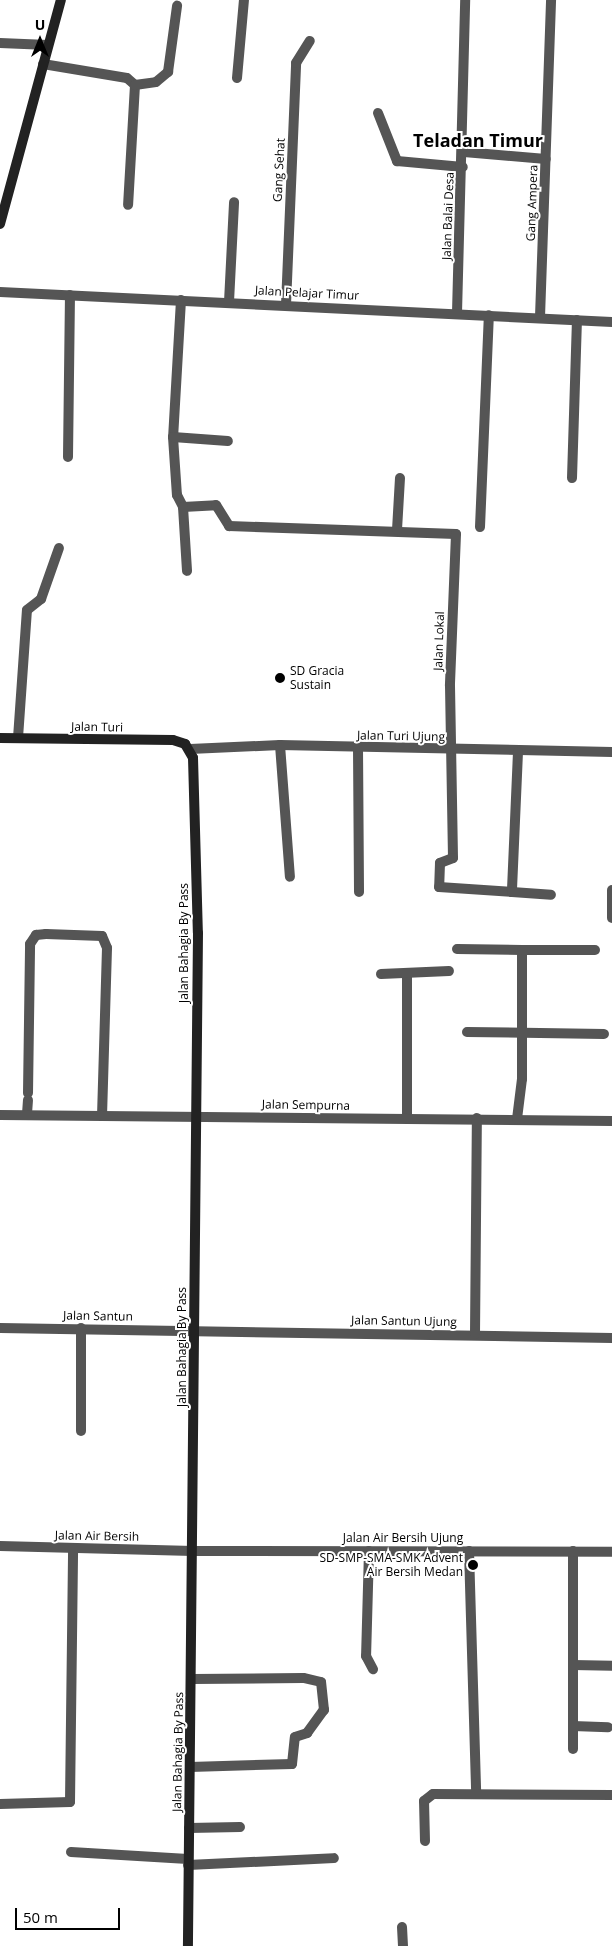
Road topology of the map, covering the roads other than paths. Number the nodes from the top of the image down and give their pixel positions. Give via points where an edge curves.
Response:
1 (61, 0) edge
2 (244, 0) edge
3 (465, 0) edge
4 (551, 0) edge
5 (178, 6) dead end
6 (310, 41) dead end
7 (0, 43) edge
8 (48, 45) junction
9 (43, 64) junction
10 (237, 78) dead end
11 (135, 85) junction
12 (378, 113) dead end
13 (464, 152) junction
14 (546, 159) junction
15 (463, 167) junction
16 (234, 202) dead end
17 (128, 205) dead end
18 (0, 224) edge
19 (0, 292) edge
20 (70, 295) junction
21 (181, 300) junction
22 (229, 302) junction
23 (286, 305) junction
24 (457, 313) junction
25 (489, 314) junction
26 (540, 317) junction
27 (578, 320) junction
28 (612, 322) edge
29 (173, 437) junction
30 (228, 441) dead end
31 (68, 457) dead end
32 (400, 478) dead end
33 (572, 478) dead end
34 (183, 507) junction
35 (480, 527) dead end
36 (397, 530) junction
37 (59, 548) dead end
38 (187, 571) dead end
39 (0, 738) edge
40 (18, 738) junction
41 (280, 745) junction
42 (358, 747) junction
43 (190, 749) junction
44 (451, 749) junction
45 (518, 752) junction
46 (612, 752) edge
47 (290, 877) dead end
48 (612, 890) edge
49 (360, 892) dead end
50 (512, 892) junction
51 (550, 895) dead end
52 (612, 918) edge
53 (456, 949) dead end
54 (522, 950) junction
55 (595, 950) dead end
56 (449, 971) dead end
57 (407, 973) junction
58 (381, 974) dead end
59 (466, 1032) dead end
60 (521, 1034) junction
61 (604, 1034) dead end
62 (27, 1114) junction
63 (0, 1115) edge
64 (102, 1116) junction
65 (196, 1116) junction
66 (477, 1118) junction
67 (407, 1119) junction
68 (517, 1119) junction
69 (612, 1121) edge
70 (0, 1328) edge
71 (81, 1328) junction
72 (195, 1329) junction
73 (475, 1334) junction
74 (612, 1338) edge
75 (81, 1431) dead end
76 (0, 1546) edge
77 (73, 1548) junction
78 (368, 1550) junction
79 (469, 1550) junction
80 (194, 1551) junction
81 (573, 1551) junction
82 (612, 1552) edge
83 (573, 1665) junction
84 (612, 1666) edge
85 (373, 1669) dead end
86 (192, 1680) junction
87 (573, 1726) junction
88 (608, 1727) dead end
89 (573, 1750) dead end
90 (190, 1767) junction
91 (476, 1791) junction
92 (612, 1795) edge
93 (0, 1804) edge
94 (240, 1827) dead end
95 (189, 1828) junction
96 (425, 1841) dead end
97 (71, 1852) dead end
98 (334, 1858) dead end
99 (188, 1862) junction
100 (402, 1927) dead end
101 (188, 1946) edge
102 (403, 1946) edge

1 - 8 main road
2 - 10 street
3 - 13 street, Jalan Balai Desa
4 - 14 street, Gang Ampera
5 - 11 street via 168,72 156,82
6 - 23 street, Gang Sehat via 296,63
7 - 8 street
8 - 9 main road
9 - 11 street via 127,78
9 - 18 main road
11 - 17 street
12 - 15 street via 397,161
13 - 14 street
13 - 15 street, Jalan Balai Desa
14 - 26 street, Gang Ampera
15 - 24 street, Jalan Balai Desa
16 - 22 street
19 - 20 street, Jalan Pelajar Timur
20 - 21 street, Jalan Pelajar Timur
20 - 31 street
21 - 22 street, Jalan Pelajar Timur
21 - 29 street
22 - 23 street, Jalan Pelajar Timur
23 - 24 street, Jalan Pelajar Timur
24 - 25 street, Jalan Pelajar Timur
25 - 26 street, Jalan Pelajar Timur
25 - 35 street
26 - 27 street, Jalan Pelajar Timur
27 - 28 street, Jalan Pelajar Timur
27 - 33 street
29 - 30 street
29 - 34 street via 177,496
32 - 36 street
34 - 36 street via 216,505 228,526
34 - 38 street
36 - 44 street, Jalan Lokal via 456,534
37 - 40 street via 41,599 27,610
39 - 40 main road, Jalan Turi
40 - 43 main road, Jalan Turi via 173,740
41 - 42 street, Jalan Turi Ujung
41 - 43 street, Jalan Turi Ujung
41 - 47 street
42 - 44 street, Jalan Turi Ujung
42 - 49 street
43 - 65 main road, Jalan Bahagia By Pass via 198,933
44 - 45 street, Jalan Turi Ujung
44 - 50 street, Jalan Lokal via 454,858 440,863 439,887
45 - 46 street, Jalan Turi Ujung
45 - 50 street
48 - 52 street
50 - 51 street
53 - 54 street
54 - 55 street
54 - 60 street
56 - 57 street
57 - 58 street
57 - 67 street
59 - 60 street
60 - 61 street
60 - 68 street
62 - 63 street, Jalan Sempurna
62 - 64 street, Jalan Sempurna
62 - 64 street via 30,944 36,935 46,934 102,936 107,948
64 - 65 street, Jalan Sempurna
65 - 67 street, Jalan Sempurna
65 - 72 main road, Jalan Bahagia By Pass
66 - 67 street, Jalan Sempurna
66 - 68 street, Jalan Sempurna
66 - 73 street
68 - 69 street, Jalan Sempurna
70 - 71 street, Jalan Santun
71 - 72 street, Jalan Santun
71 - 75 street
72 - 73 street, Jalan Santun Ujung
72 - 80 main road, Jalan Bahagia By Pass
73 - 74 street, Jalan Santun Ujung
76 - 77 street, Jalan Air Bersih
77 - 80 street, Jalan Air Bersih
77 - 93 street via 70,1802
78 - 79 street, Jalan Air Bersih Ujung
78 - 80 street, Jalan Air Bersih Ujung
78 - 85 street via 366,1656
79 - 81 street, Jalan Air Bersih Ujung
79 - 91 street
80 - 86 main road, Jalan Bahagia By Pass
81 - 82 street, Jalan Air Bersih Ujung
81 - 83 street
83 - 84 street
83 - 87 street
86 - 90 main road, Jalan Bahagia By Pass
86 - 90 street via 303,1678 321,1682 324,1710 307,1733 295,1737 292,1764
87 - 88 street
87 - 89 street
90 - 95 main road, Jalan Bahagia By Pass
91 - 92 street
91 - 96 street via 426,1797
94 - 95 street
95 - 99 main road, Jalan Bahagia By Pass
97 - 99 street
98 - 99 street
99 - 101 main road, Jalan Bahagia By Pass
100 - 102 street

